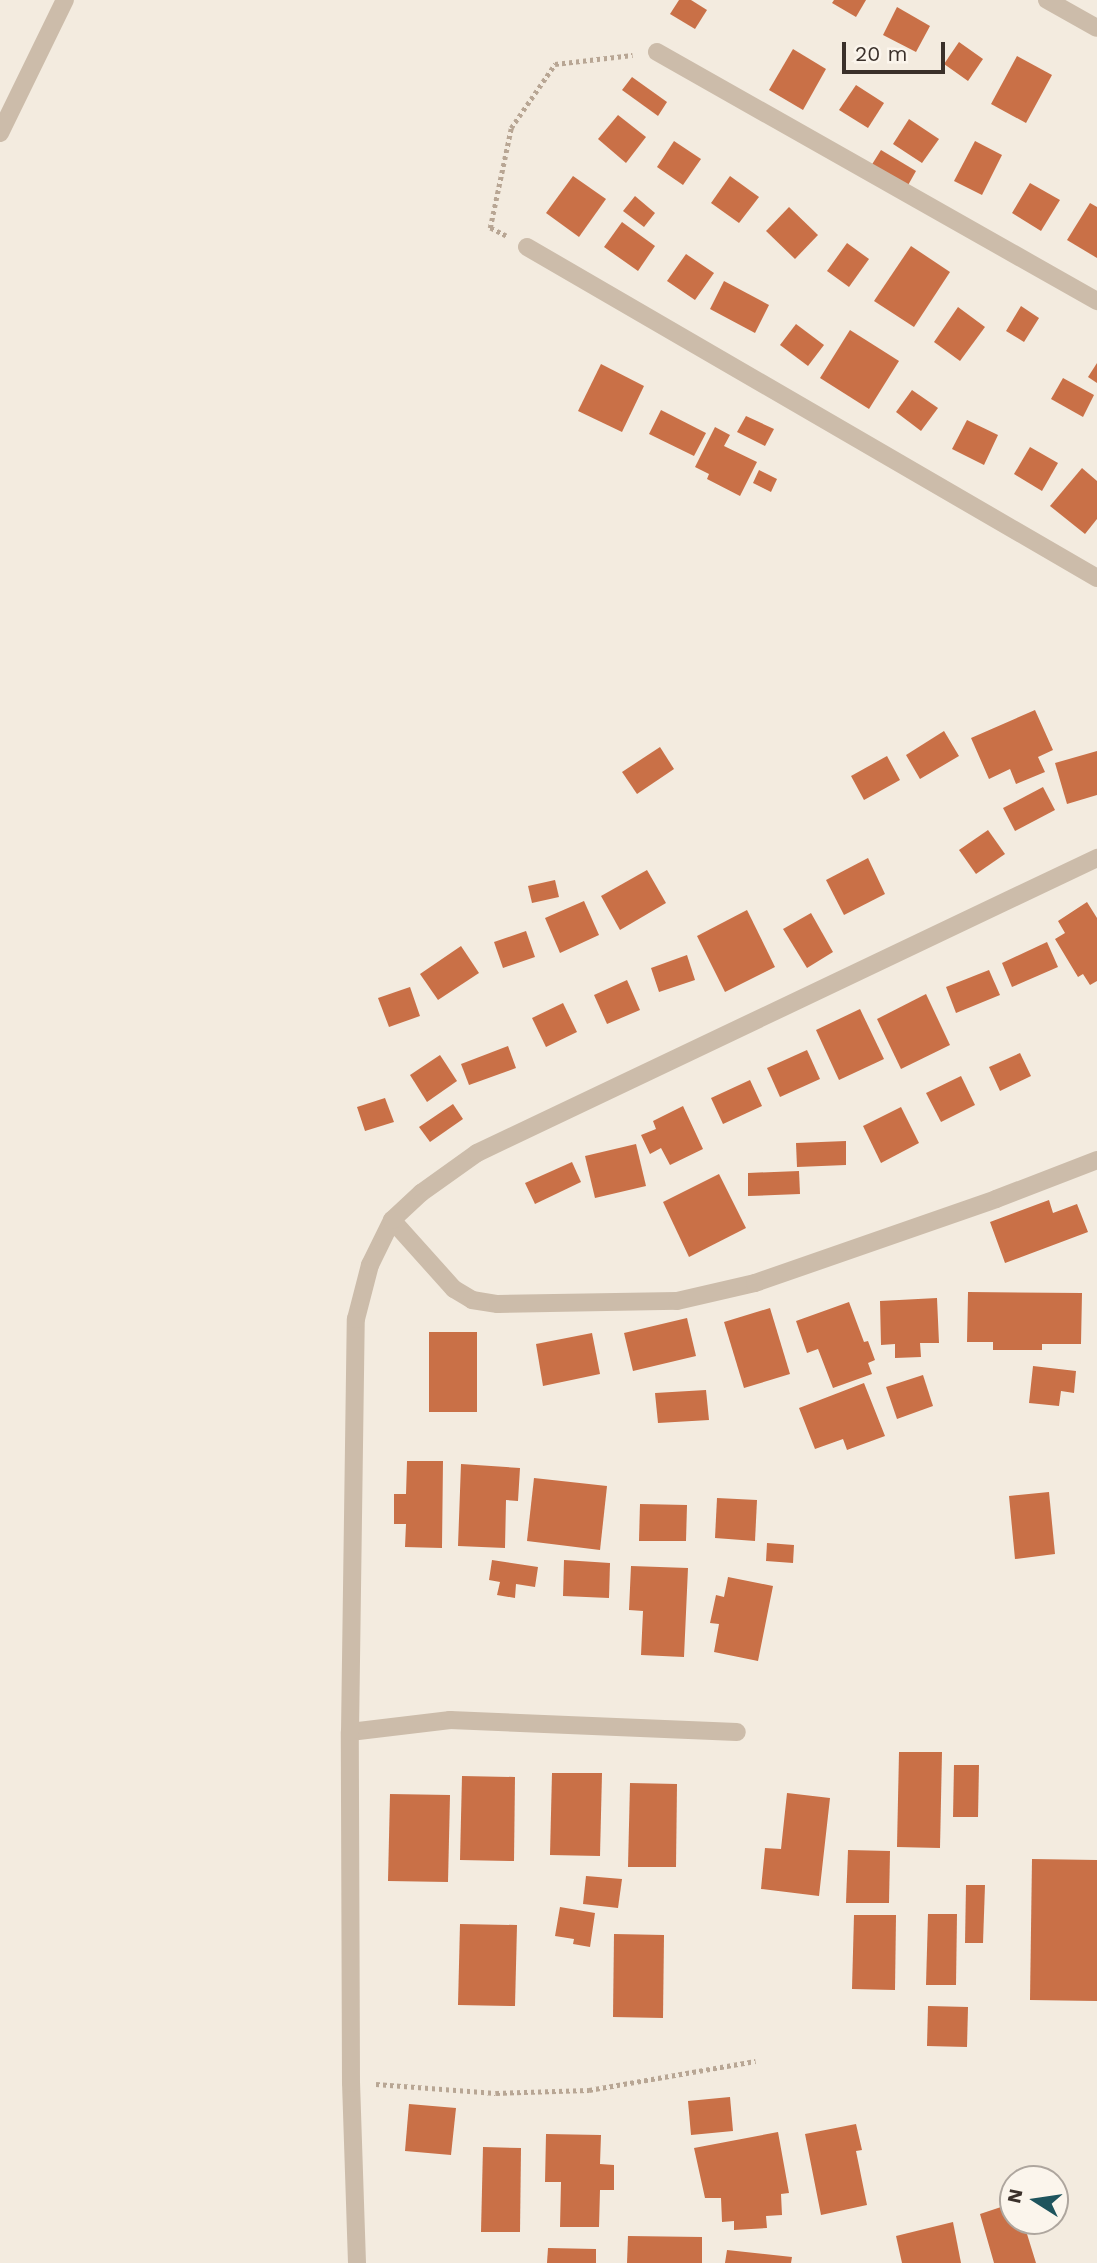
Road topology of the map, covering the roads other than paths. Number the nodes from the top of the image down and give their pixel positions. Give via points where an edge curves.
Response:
1 (65, 0) edge
2 (1047, 0) edge
3 (1097, 28) edge
4 (657, 52) road end
5 (0, 133) edge
6 (527, 247) road end
7 (1097, 301) edge
8 (1097, 578) edge
9 (1097, 858) edge
10 (1097, 1160) edge
11 (392, 1220) junction
12 (350, 1732) junction
13 (737, 1732) dead end
14 (357, 2263) edge

1 - 5 street
2 - 3 street
4 - 7 street
6 - 8 street
9 - 11 street via 477,1153
10 - 11 street via 755,1283 677,1301 498,1304 472,1300 454,1289
11 - 12 street via 369,1265 356,1319
12 - 13 street via 450,1720
12 - 14 street via 351,2083

